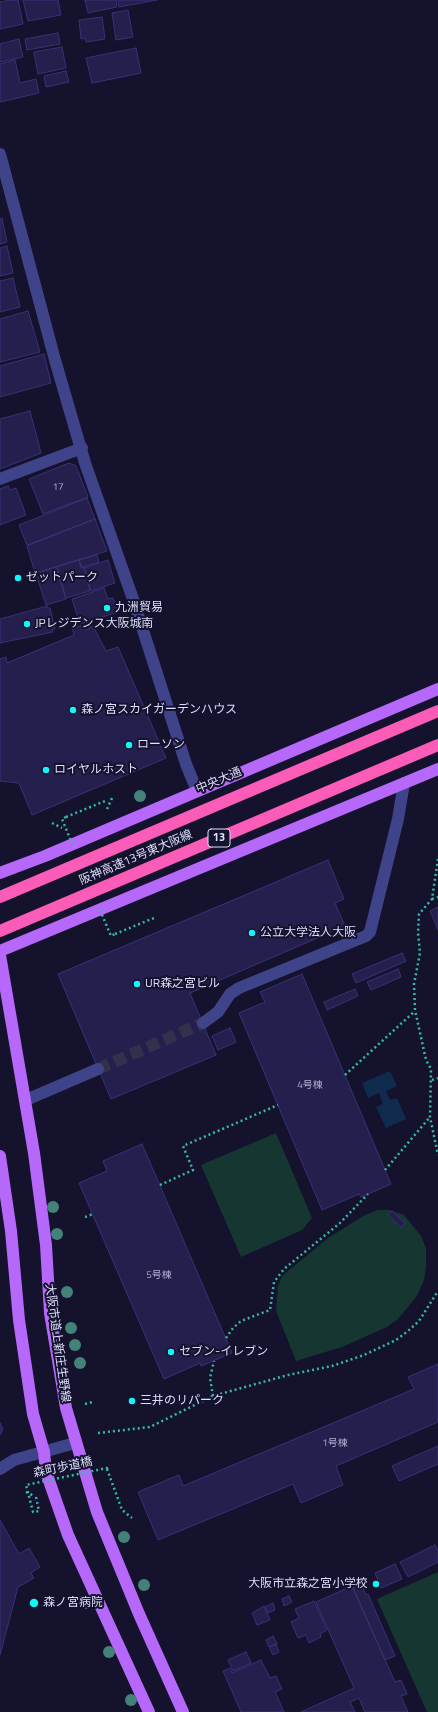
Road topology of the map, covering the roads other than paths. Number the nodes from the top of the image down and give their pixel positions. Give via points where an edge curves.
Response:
1 (0, 154) edge
2 (82, 448) junction
3 (0, 479) edge
4 (438, 689) edge
5 (438, 711) edge
6 (438, 745) edge
7 (438, 769) edge
8 (404, 783) junction
9 (198, 790) junction
10 (0, 873) edge
11 (0, 896) edge
12 (0, 931) edge
13 (0, 951) edge
14 (0, 955) edge
15 (203, 1023) tunnel mouth
16 (98, 1069) tunnel mouth
17 (26, 1100) junction
18 (0, 1156) edge
19 (75, 1443) junction
20 (44, 1452) junction
21 (0, 1469) edge
22 (150, 1712) edge
23 (183, 1712) edge

1 - 2 street via 55,360
2 - 3 street
2 - 9 street via 186,764
4 - 9 main road, 中央大通
5 - 11 highway, 阪神高速13号東大阪線, bridge
6 - 12 highway, 阪神高速13号東大阪線 / 13, bridge
7 - 8 main road
8 - 13 main road
8 - 15 street via 398,819 370,932 366,936 238,988 230,994 218,1012
9 - 10 main road, 中央大通
14 - 17 main road, 大阪市道上新庄生野線
16 - 17 street
17 - 19 main road, 大阪市道上新庄生野線 via 46,1245 50,1314 66,1408
18 - 20 main road via 12,1231 22,1343 33,1414
19 - 20 street
19 - 23 main road, 大阪市道上新庄生野線 via 97,1512
20 - 21 street via 14,1460
20 - 22 main road via 46,1472 68,1534

